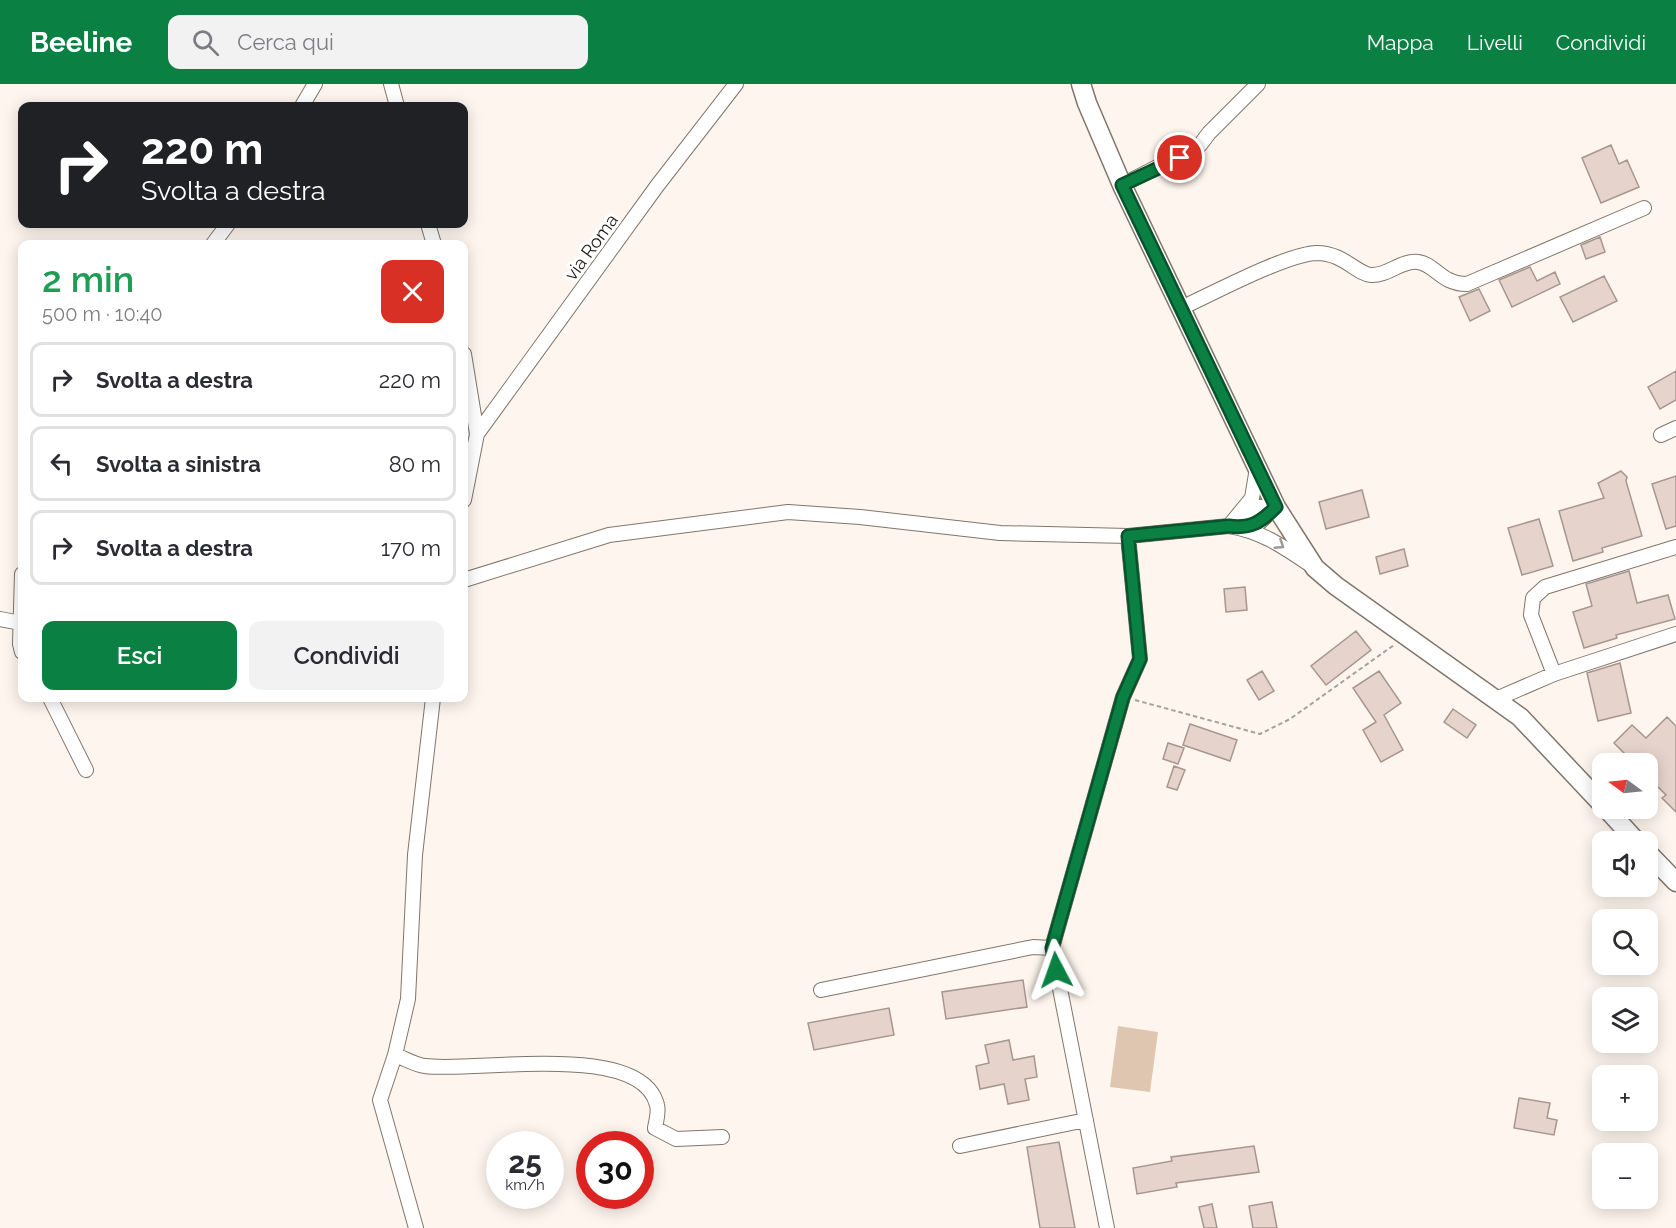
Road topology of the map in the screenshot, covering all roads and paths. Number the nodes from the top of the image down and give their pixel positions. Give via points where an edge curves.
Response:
1 (315, 84) edge
2 (391, 84) edge
3 (735, 84) edge
4 (1081, 84) edge
5 (1258, 84) edge
6 (304, 102) edge
7 (396, 102) edge
8 (1122, 185) junction
9 (1644, 207) dead end
10 (1181, 308) junction
11 (468, 379) edge
12 (1676, 428) edge
13 (477, 434) junction
14 (1661, 435) dead end
15 (1257, 468) junction
16 (468, 480) edge
17 (1276, 507) junction
18 (1236, 524) junction
19 (1128, 536) junction
20 (1676, 547) edge
21 (1316, 568) junction
22 (468, 579) edge
23 (0, 619) edge
24 (18, 622) edge
25 (1676, 634) edge
26 (1408, 636) junction
27 (1554, 674) junction
28 (1123, 697) junction
29 (1496, 699) junction
30 (53, 702) edge
31 (433, 702) edge
32 (86, 770) dead end
33 (1592, 793) edge
34 (1616, 819) edge
35 (1627, 831) edge
36 (1658, 863) edge
37 (1676, 882) edge
38 (1052, 948) junction
39 (820, 990) dead end
40 (395, 1055) junction
41 (1086, 1120) junction
42 (722, 1137) dead end
43 (960, 1146) dead end
44 (416, 1228) edge
45 (1107, 1228) edge

1 - 6 street
2 - 7 street
3 - 13 street, via Roma
4 - 8 main road
5 - 8 street via 1200,145
8 - 10 main road
9 - 10 street via 1467,284 1453,284 1420,262 1368,275 1341,257 1317,253 1295,257
10 - 15 main road
11 - 13 street
12 - 14 street
13 - 16 street
15 - 17 main road
15 - 18 street via 1252,498
17 - 18 street via 1260,522
17 - 21 main road
18 - 19 street
18 -> 21 street via 1269,538
19 - 22 street via 1000,532 788,512 609,536
19 - 28 street via 1140,659
20 - 27 street via 1545,587 1533,598 1531,615
21 - 26 main road
23 - 24 street
25 - 27 street
26 - 28 path via 1290,719 1260,734
26 - 29 main road
27 - 29 street
28 - 38 street
29 - 33 main road via 1520,717
30 - 32 street
31 - 40 street via 416,855 408,999
34 - 35 main road
36 - 37 main road
38 - 39 street via 1033,947
38 - 41 street
40 - 42 street via 424,1066 574,1064 625,1073 645,1084 657,1106 655,1128 676,1139
40 - 44 street via 380,1100
41 - 43 street
41 - 45 street

